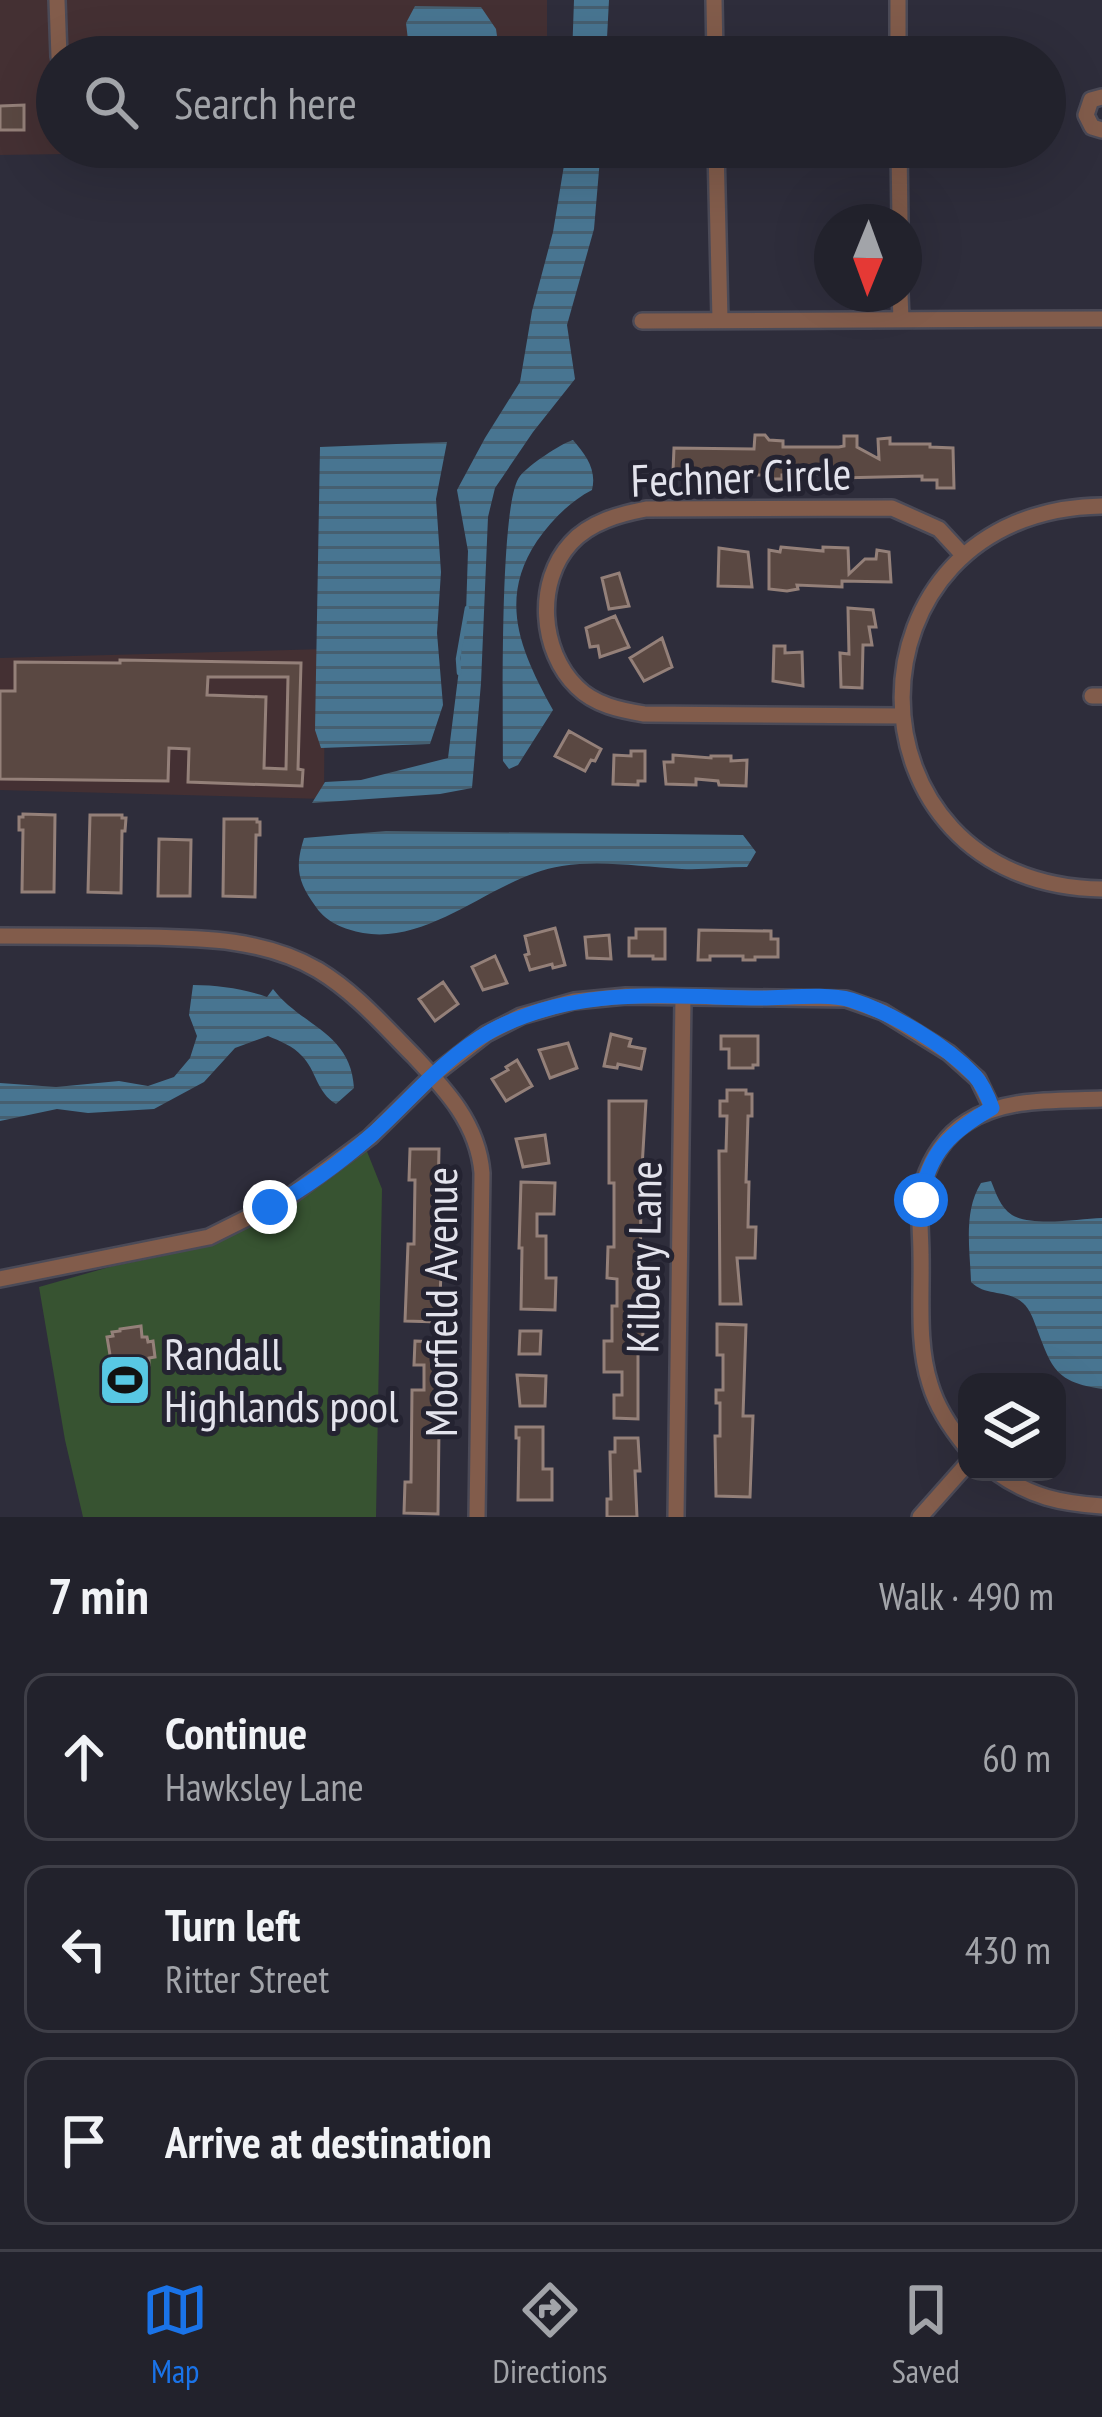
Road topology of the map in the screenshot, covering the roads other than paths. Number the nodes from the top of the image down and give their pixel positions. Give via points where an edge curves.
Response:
1 (57, 0) edge
2 (714, 0) edge
3 (898, 0) edge
4 (58, 36) edge
5 (715, 36) edge
6 (898, 36) edge
7 (1102, 97) edge
8 (1102, 130) edge
9 (716, 168) edge
10 (899, 168) edge
11 (900, 204) edge
12 (901, 312) edge
13 (901, 319) junction
14 (1102, 319) edge
15 (720, 320) junction
16 (642, 321) dead end
17 (1102, 506) edge
18 (963, 555) junction
19 (902, 716) junction
20 (1102, 890) edge
21 (0, 936) edge
22 (683, 997) junction
23 (432, 1076) junction
24 (1102, 1099) edge
25 (992, 1108) junction
26 (0, 1279) edge
27 (958, 1435) edge
28 (958, 1474) edge
29 (1008, 1481) edge
30 (1102, 1506) edge
31 (477, 1517) edge
32 (676, 1517) edge
33 (920, 1517) edge

1 - 4 street
2 - 5 street
3 - 6 street
7 - 8 street via 1091,100 1086,115
9 - 15 street
10 - 11 street
12 - 13 street
13 - 14 street
13 - 15 street
15 - 16 street
17 - 18 street via 1035,515
18 - 19 street via 935,586 908,645
18 - 19 street, Fechner Circle via 939,529 892,508 646,508 585,531 554,570 547,626 557,660 578,689 612,709
19 - 20 street via 924,791 977,850 1054,884
21 - 23 street, Moorfield Avenue via 203,938 264,948 349,991
22 - 23 street via 587,998 535,1011 486,1034
22 - 25 street via 845,998 949,1053 978,1079
22 - 32 street, Kilbery Lane
23 - 26 street via 370,1137 289,1197 208,1237
23 - 31 street, Moorfield Avenue via 470,1124 481,1164
24 - 25 street
25 - 27 street via 944,1142 923,1185 922,1355
28 - 33 street
29 - 30 street via 1048,1499

